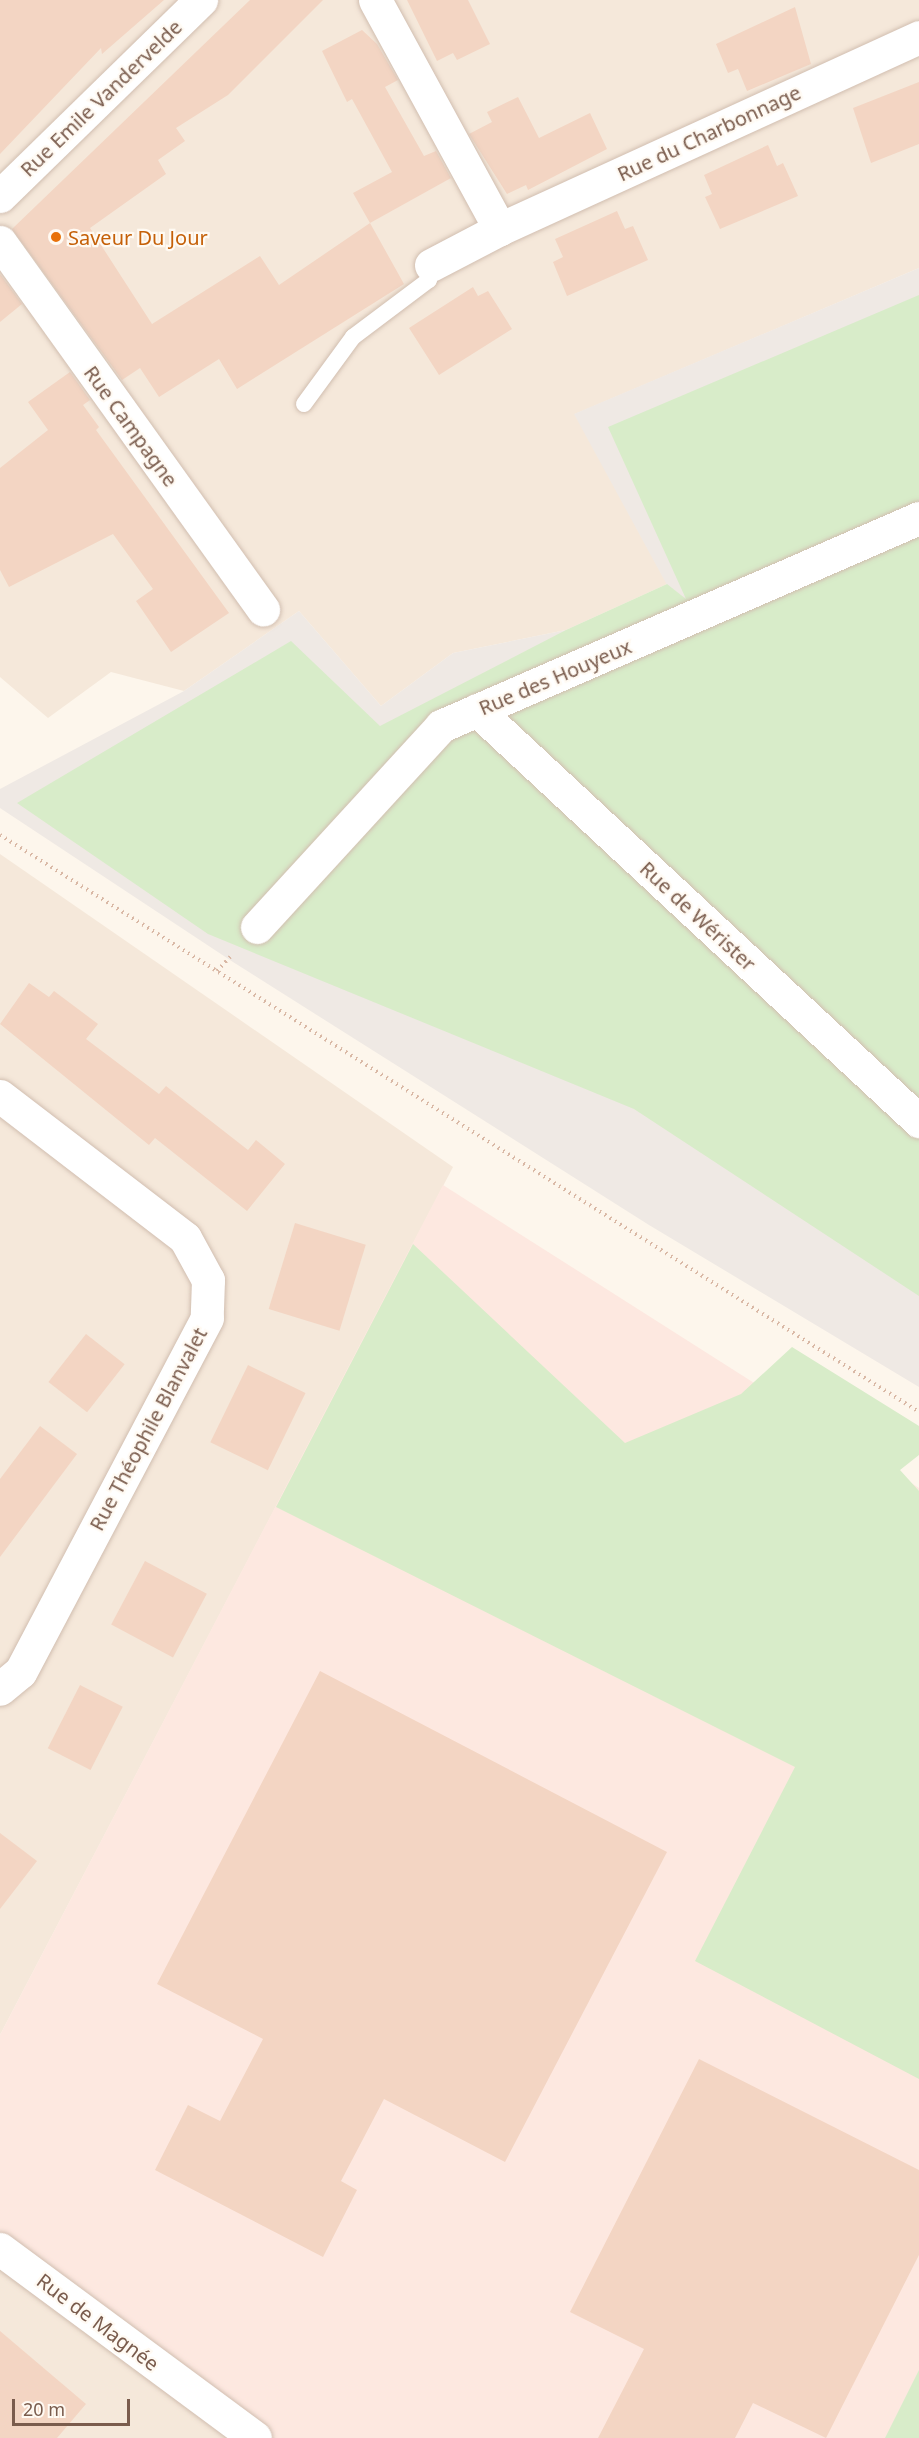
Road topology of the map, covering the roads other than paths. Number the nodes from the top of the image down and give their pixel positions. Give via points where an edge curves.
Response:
1 (201, 0) edge
2 (375, 0) edge
3 (919, 37) edge
4 (0, 196) edge
5 (500, 229) junction
6 (0, 242) edge
7 (431, 265) joint
8 (304, 404) dead end
9 (919, 518) edge
10 (263, 609) dead end
11 (477, 711) junction
12 (257, 927) dead end
13 (0, 1096) edge
14 (919, 1121) edge
15 (0, 1689) edge
16 (0, 2249) edge
17 (255, 2438) edge

1 - 4 street, Rue Emile Vandervelde
2 - 5 street
3 - 5 street, Rue du Charbonnage
5 - 7 street, Rue du Charbonnage
6 - 10 street, Rue Campagne
7 - 8 lane via 429,280 353,337
9 - 11 street, Rue des Houyeux
11 - 12 street, Rue des Houyeux via 441,726
11 - 14 street, Rue de Wérister
13 - 15 street, Rue Théophile Blanvalet via 185,1238 208,1280 207,1318 20,1672
16 - 17 street, Rue de Magnée

